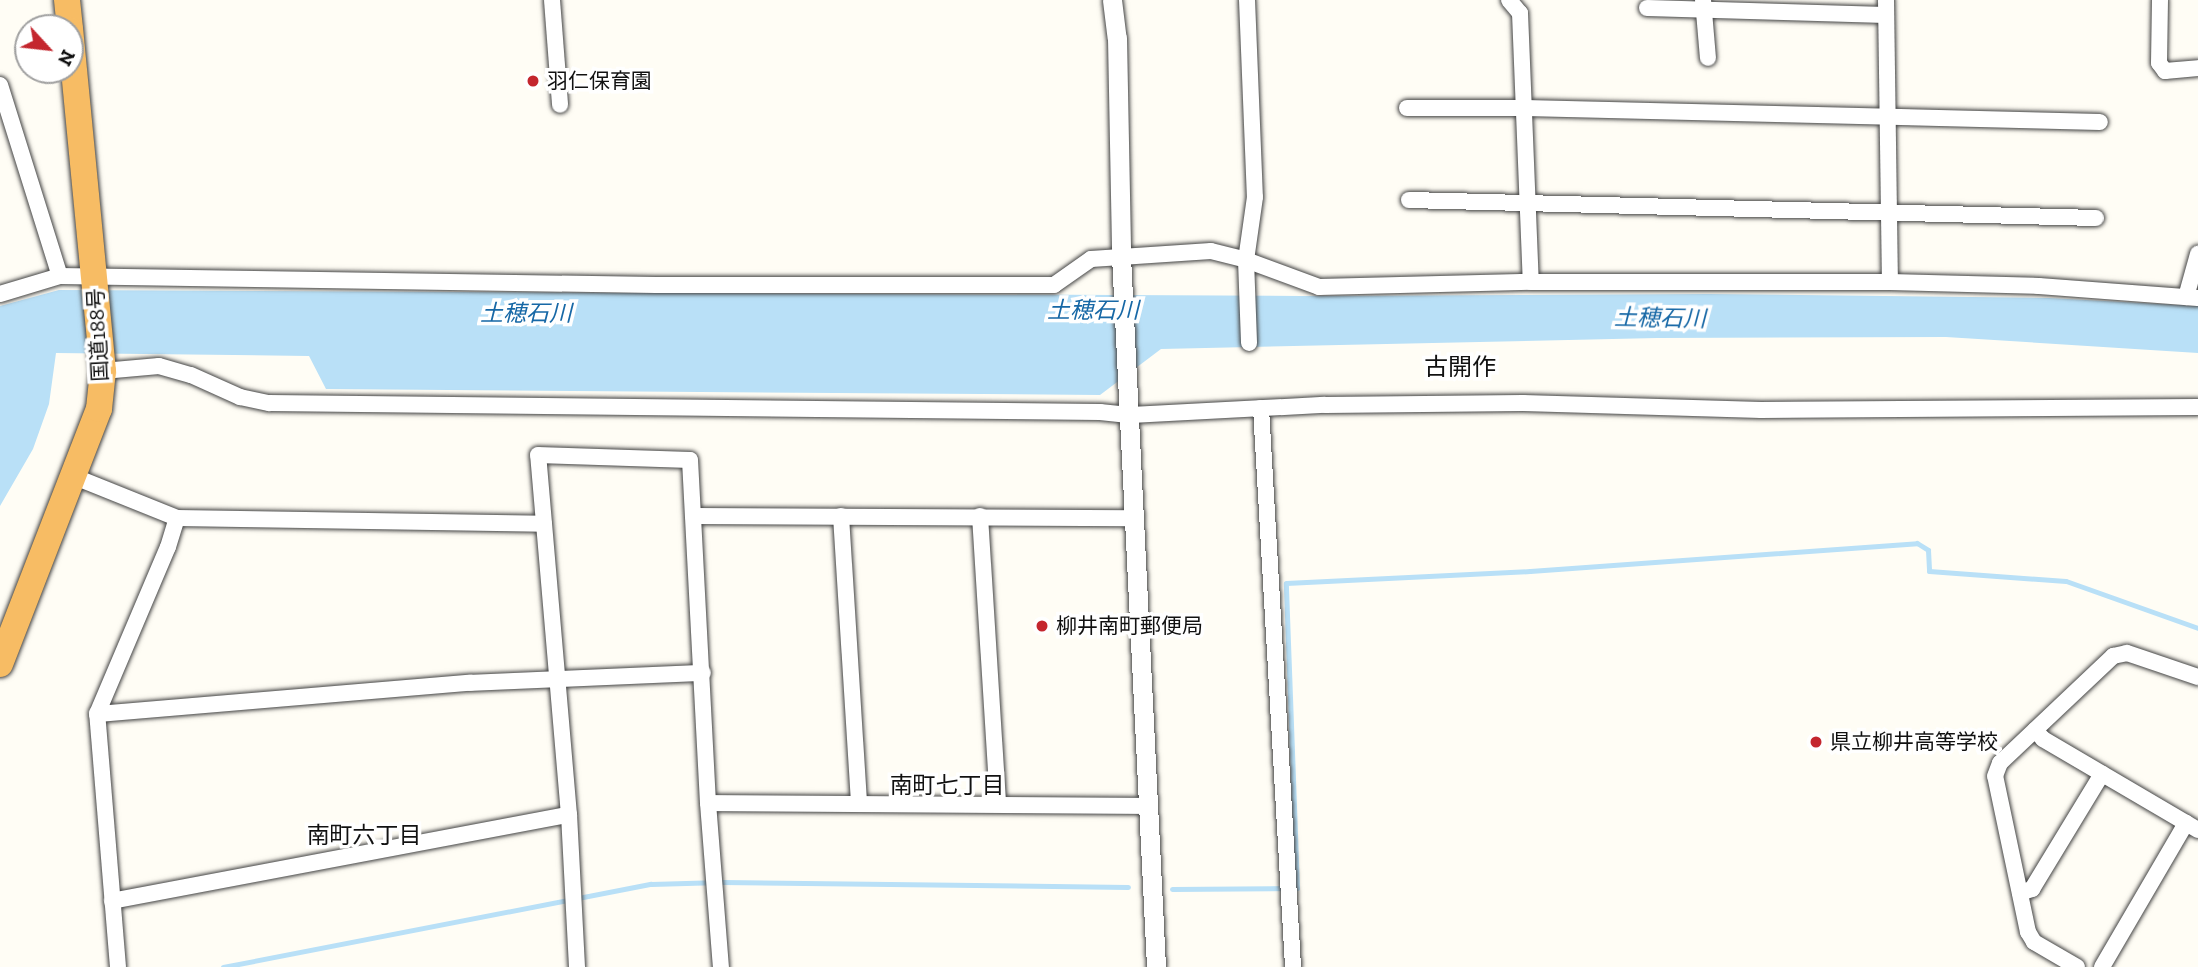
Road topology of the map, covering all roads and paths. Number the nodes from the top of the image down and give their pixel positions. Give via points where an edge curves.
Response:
1 (552, 0) edge
2 (1112, 0) edge
3 (1247, 0) edge
4 (1508, 0) edge
5 (2160, 0) edge
6 (1703, 5) edge
7 (1886, 7) edge
8 (1647, 8) dead end
9 (1708, 58) dead end
10 (2198, 68) edge
11 (75, 84) edge
12 (0, 85) edge
13 (560, 105) dead end
14 (1407, 108) dead end
15 (1525, 108) junction
16 (1886, 119) junction
17 (2100, 122) dead end
18 (1409, 200) dead end
19 (1528, 202) junction
20 (1888, 214) junction
21 (2096, 218) dead end
22 (2198, 254) edge
23 (1121, 256) junction
24 (1246, 260) junction
25 (60, 276) junction
26 (95, 280) junction
27 (1531, 282) junction
28 (1889, 282) junction
29 (0, 293) edge
30 (2192, 298) edge
31 (1250, 343) dead end
32 (102, 366) junction
33 (2198, 407) edge
34 (1261, 408) junction
35 (1130, 415) junction
36 (75, 477) junction
37 (693, 516) junction
38 (841, 516) junction
39 (980, 516) junction
40 (177, 518) junction
41 (1134, 518) junction
42 (544, 524) junction
43 (0, 664) edge
44 (703, 673) junction
45 (2198, 677) edge
46 (556, 680) junction
47 (97, 713) junction
48 (2035, 730) junction
49 (2102, 774) junction
50 (859, 802) junction
51 (708, 803) junction
52 (998, 803) junction
53 (1147, 806) junction
54 (569, 815) junction
55 (2192, 827) edge
56 (2020, 893) junction
57 (113, 901) junction
58 (118, 967) edge
59 (577, 967) edge
60 (722, 967) edge
61 (1156, 967) edge
62 (1293, 967) edge
63 (2077, 967) edge
64 (2102, 967) edge

1 - 13 street
2 - 23 street via 1117,38
3 - 24 street via 1255,197
4 - 15 street via 1520,13
5 - 10 street via 2159,63 2165,71
6 - 7 street
6 - 8 street
6 - 9 street
7 - 16 street
11 - 26 highway, 国道188号
12 - 25 street
14 - 15 street
15 - 16 street
15 - 19 street
16 - 17 street
16 - 20 street
18 - 19 street
19 - 20 street
19 - 27 street
20 - 21 street
20 - 28 street
22 - 30 street
23 - 24 street via 1211,251
23 - 26 street via 1091,259 1054,285
23 - 35 street
24 - 27 street via 1319,287
24 - 31 street
25 - 26 street
25 - 29 street
26 - 32 highway, 国道188号
27 - 28 street
28 - 30 street via 2039,286
32 - 35 street via 159,366 240,397 269,403 1100,411
32 - 36 highway, 国道188号 via 99,409
33 - 34 street via 1761,410 1522,403
34 - 35 street
34 - 62 street
35 - 41 street
36 - 40 street
36 - 43 highway, 国道188号
37 - 38 street
37 - 42 street via 690,460 538,455
37 - 44 street
38 - 39 street
38 - 50 street
39 - 41 street
39 - 52 street
40 - 42 street
40 - 47 street
41 - 53 street
42 - 46 street
44 - 46 street
44 - 51 street
45 - 48 street via 2127,653 2113,656
46 - 47 street via 470,682
46 - 54 street
47 - 57 street
48 - 49 street
48 - 56 street via 2000,763 1995,776
49 - 55 street
49 - 56 street via 2032,889
50 - 51 street
50 - 52 street
51 - 60 street
52 - 53 street
53 - 61 street
54 - 57 street
54 - 59 street
55 - 64 street
56 - 63 street via 2034,942
57 - 58 street

